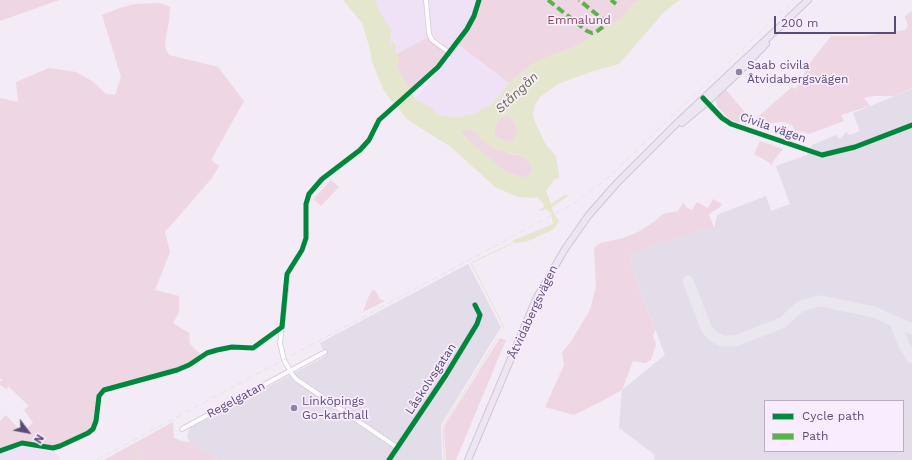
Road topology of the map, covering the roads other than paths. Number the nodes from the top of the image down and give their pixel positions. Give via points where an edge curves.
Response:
1 (426, 0) edge
2 (479, 0) edge
3 (808, 0) edge
4 (705, 100) junction
5 (912, 126) edge
6 (286, 282) dead end
7 (475, 305) dead end
8 (325, 352) dead end
9 (290, 371) junction
10 (182, 429) dead end
11 (398, 448) junction
12 (390, 460) edge
13 (468, 460) edge

1 - 2 street via 428,34 450,53 467,29
3 - 4 main road, Åtvidabergsvägen
4 - 5 street, Civila vägen via 730,124 822,155 855,147
4 - 13 main road, Åtvidabergsvägen via 622,178 575,234 555,264 530,312
6 - 9 street via 280,343 282,355
7 - 11 street, Låskolvsgatan via 480,315 477,324
8 - 9 street, Regelgatan
9 - 10 street, Regelgatan
9 - 11 street via 296,379
11 - 12 street, Låskolvsgatan

